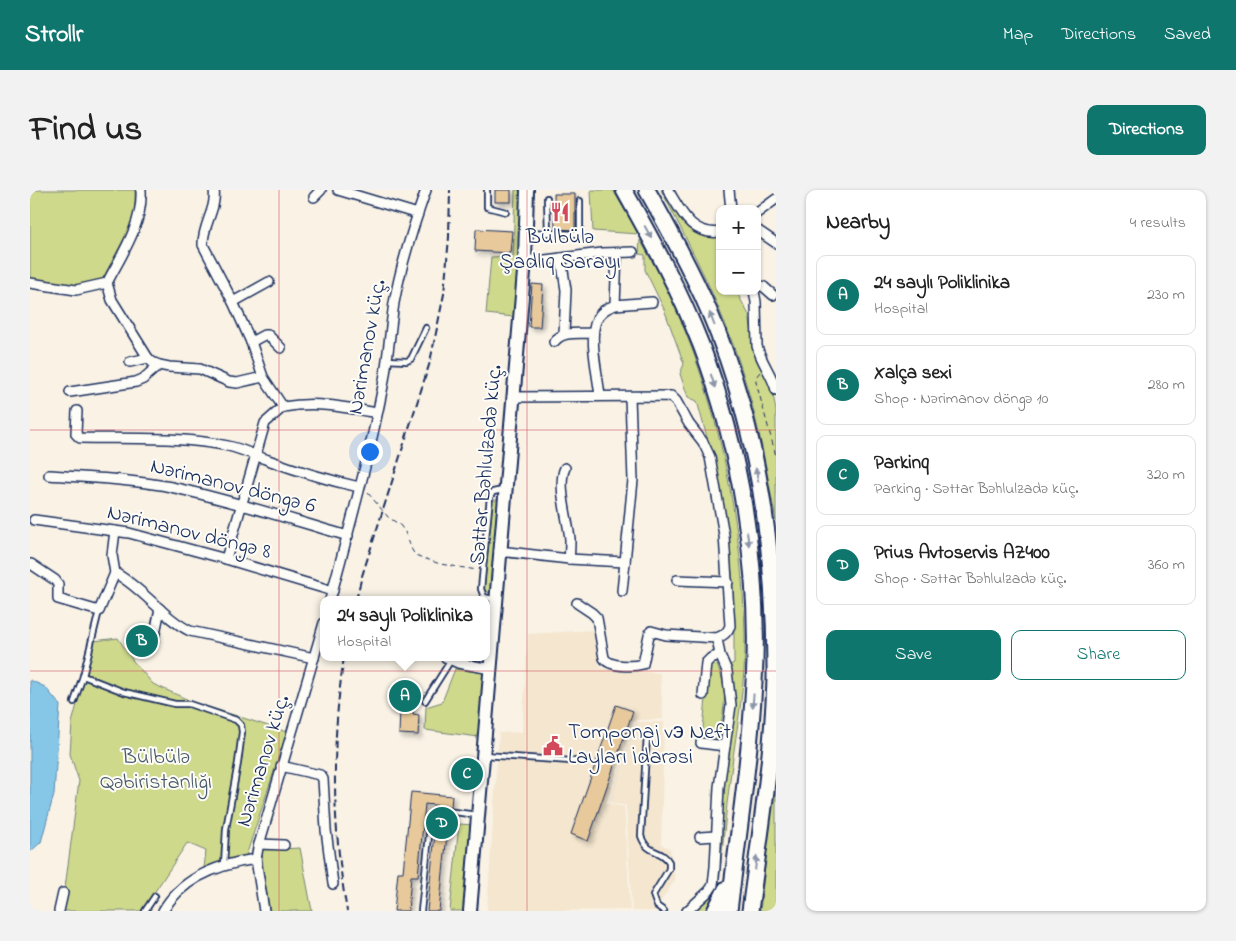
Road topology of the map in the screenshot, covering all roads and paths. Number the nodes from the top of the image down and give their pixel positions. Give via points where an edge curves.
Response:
1 (141, 190) edge
2 (214, 190) edge
3 (338, 190) edge
4 (426, 190) edge
5 (487, 190) edge
6 (527, 190) edge
7 (624, 190) edge
8 (647, 190) edge
9 (668, 190) edge
10 (729, 190) edge
11 (547, 198) dead end
12 (776, 199) edge
13 (580, 201) dead end
14 (731, 205) edge
15 (761, 210) edge
16 (506, 212) dead end
17 (418, 214) junction
18 (526, 232) junction
19 (716, 232) edge
20 (548, 233) junction
21 (761, 233) edge
22 (776, 243) edge
23 (633, 252) dead end
24 (617, 253) junction
25 (561, 258) junction
26 (525, 260) junction
27 (269, 282) dead end
28 (30, 283) edge
29 (107, 283) junction
30 (761, 286) edge
31 (755, 295) edge
32 (773, 295) dead end
33 (233, 302) junction
34 (652, 302) dead end
35 (615, 305) junction
36 (426, 328) dead end
37 (592, 333) junction
38 (564, 334) junction
39 (251, 342) junction
40 (554, 342) dead end
41 (281, 348) dead end
42 (148, 358) junction
43 (387, 360) junction
44 (130, 362) dead end
45 (160, 366) junction
46 (767, 368) junction
47 (264, 377) junction
48 (776, 390) edge
49 (70, 392) dead end
50 (600, 396) junction
51 (630, 396) junction
52 (512, 397) junction
53 (283, 407) junction
54 (77, 411) dead end
55 (377, 413) junction
56 (256, 455) junction
57 (776, 456) edge
58 (565, 468) dead end
59 (49, 476) dead end
60 (359, 487) junction
61 (504, 490) junction
62 (242, 505) junction
63 (34, 520) dead end
64 (115, 531) junction
65 (348, 536) junction
66 (500, 551) junction
67 (226, 559) junction
68 (569, 559) junction
69 (624, 562) junction
70 (31, 564) edge
71 (482, 571) junction
72 (115, 573) junction
73 (677, 580) dead end
74 (728, 582) junction
75 (622, 592) dead end
76 (331, 595) edge
77 (484, 596) edge
78 (490, 599) edge
79 (496, 600) junction
80 (577, 603) dead end
81 (160, 608) junction
82 (99, 611) junction
83 (320, 637) edge
84 (717, 638) junction
85 (153, 643) dead end
86 (720, 655) junction
87 (314, 658) junction
88 (447, 661) edge
89 (456, 661) edge
90 (490, 669) junction
91 (83, 676) junction
92 (703, 695) dead end
93 (425, 701) dead end
94 (74, 702) dead end
95 (647, 736) dead end
96 (701, 743) dead end
97 (725, 746) junction
98 (484, 755) junction
99 (586, 762) dead end
100 (281, 766) junction
101 (771, 798) edge
102 (478, 815) junction
103 (738, 834) junction
104 (716, 836) junction
105 (700, 837) dead end
106 (259, 844) junction
107 (284, 845) dead end
108 (256, 859) junction
109 (224, 866) junction
110 (333, 884) dead end
111 (62, 893) dead end
112 (154, 896) dead end
113 (662, 910) edge
114 (59, 911) edge
115 (145, 911) edge
116 (163, 911) edge
117 (264, 911) edge
118 (422, 911) edge
119 (470, 911) edge
120 (687, 911) edge
121 (715, 911) edge
122 (729, 911) edge
123 (750, 911) edge

1 - 29 street via 137,224
2 - 33 street via 215,201 203,245
3 - 17 street
4 - 17 street, Nərimanov küç.
5 - 16 lane via 487,208
6 - 18 main road, Səttar Bəhlulzadə küç.
7 -> 103 highway via 666,266 701,347 727,429 744,510 754,589 755,672 750,744
101 -> 8 highway via 775,680 773,588 757,472 720,339 684,257
9 - 19 street via 686,219 697,229 705,233
10 - 14 street
11 - 20 lane
12 - 15 street
13 - 20 lane via 580,233
17 - 43 street, Nərimanov küç. via 404,254
18 - 20 lane
18 - 26 main road, Səttar Bəhlulzadə küç.
21 - 22 street
23 - 24 street
24 - 25 street
24 - 35 street
25 - 26 street
25 - 38 street via 566,290
26 - 52 main road, Səttar Bəhlulzadə küç.
27 - 33 street
28 - 29 street via 76,290
29 - 42 street via 112,300
30 - 32 street
31 - 46 street via 757,346
33 - 39 street
34 - 35 street
35 - 37 street via 605,309 597,318
36 - 43 lane via 411,359
37 - 38 street
37 - 50 street
38 - 40 street
39 - 41 street via 268,335
39 - 47 street
42 - 44 street
42 - 45 street
43 - 55 street, Nərimanov küç.
45 - 47 street via 200,369 237,383
45 - 49 street via 136,382
46 - 48 street
46 - 57 path via 758,373 756,382
47 - 53 street
50 - 51 street
50 - 52 street
51 - 69 street via 633,480
51 - 74 street via 671,396 707,447 724,535
52 - 61 main road, Səttar Bəhlulzadə küç.
53 - 55 street via 314,403
53 - 56 street via 265,422
54 - 56 street via 76,434 80,438 197,441 229,446
55 - 60 street, Nərimanov küç.
56 - 60 street
56 - 62 street
58 - 68 street via 562,477 570,536
59 - 62 street, Nərimanov döngə 6 via 140,482
60 - 65 street, Nərimanov küç.
60 - 71 path via 388,518 400,525 415,555 440,564
61 - 66 main road, Səttar Bəhlulzadə küç.
61 - 71 lane via 491,494
62 - 65 street, Nərimanov döngə 6
62 - 67 street
63 - 64 street, Nərimanov döngə 8
64 - 67 street, Nərimanov döngə 8
64 - 72 street via 112,555
65 - 76 street, Nərimanov küç.
66 - 68 street
66 - 79 main road, Səttar Bəhlulzadə küç.
67 - 76 street, Nərimanov döngə 8
68 - 69 street
69 - 75 street
70 - 82 street via 56,580 58,599
71 - 77 lane via 481,593
72 - 81 street
72 - 82 street
73 - 74 street
74 - 84 street via 730,626 725,635
78 - 79 lane
79 - 90 main road, Səttar Bəhlulzadə küç.
80 - 84 street via 597,618 604,658 612,665 642,664 651,631
81 - 85 street
81 - 87 street via 176,624 190,631
82 - 91 lane
83 - 87 street, Nərimanov küç.
84 - 86 street
86 - 92 street via 706,663
86 - 97 street via 728,671 731,697
87 - 100 street, Nərimanov küç.
88 - 93 lane
89 - 90 street
90 - 98 main road, Səttar Bəhlulzadə küç.
91 - 94 lane
91 - 109 lane via 124,692 175,704 189,704 241,724
95 - 113 lane via 641,836 650,850 662,854 669,862 669,869 652,895
96 - 97 street
97 - 104 street
98 - 99 lane
98 - 102 main road, Səttar Bəhlulzadə küç.
100 - 106 street, Nərimanov küç.
100 - 110 street via 320,775 323,779
123 -> 101 highway
102 - 118 lane via 439,810 430,817
102 - 119 main road, Səttar Bəhlulzadə küç.
103 - 121 highway via 729,881
103 - 122 highway
104 - 105 street
104 - 120 street via 713,885
106 - 107 street
106 - 108 street, Nərimanov küç.
108 - 109 street
108 - 117 street, Nərimanov küç.
109 - 116 street via 207,872 180,889
111 - 114 street
112 - 115 lane

